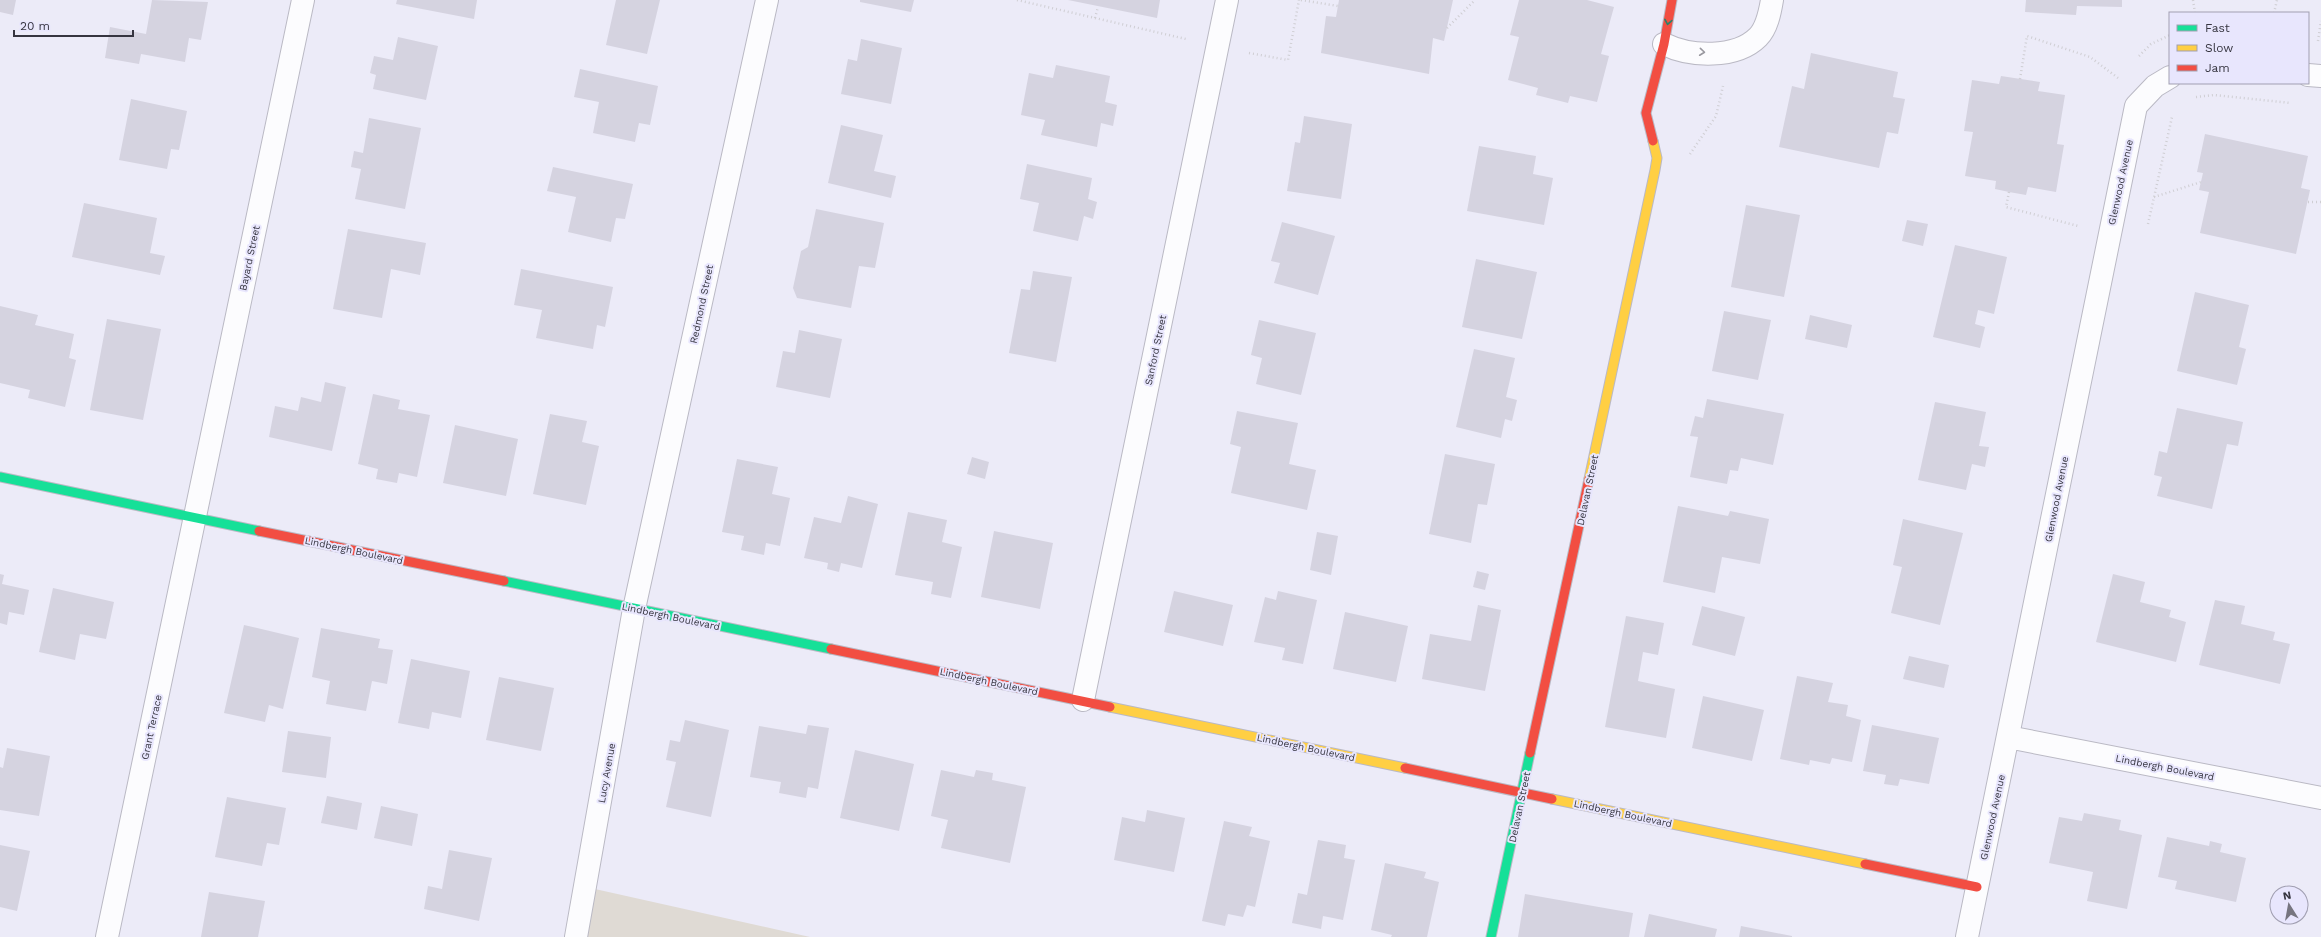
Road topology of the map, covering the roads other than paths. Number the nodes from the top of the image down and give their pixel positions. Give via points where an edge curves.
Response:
1 (303, 0) edge
2 (767, 0) edge
3 (1227, 0) edge
4 (1672, 0) edge
5 (1772, 0) edge
6 (1664, 44) junction
7 (2309, 75) edge
8 (2321, 76) edge
9 (2169, 78) edge
10 (0, 476) edge
11 (194, 516) junction
12 (634, 609) junction
13 (1083, 700) junction
14 (2008, 737) junction
15 (1523, 792) junction
16 (2321, 798) edge
17 (1977, 887) junction
18 (107, 937) edge
19 (576, 937) edge
20 (1491, 937) edge
21 (1967, 937) edge

1 - 11 street, Bayard Street
2 - 12 street, Redmond Street
3 - 13 street, Sanford Street
4 -> 6 street, Delavan Street
6 -> 5 street via 1674,49 1709,53 1739,49 1750,44 1762,33
6 - 15 street, Delavan Street via 1646,113 1657,158 1655,170
7 - 8 street
9 - 14 street, Glenwood Avenue via 2155,86 2136,106
10 - 11 street, Lindbergh Boulevard
11 - 12 street, Lindbergh Boulevard
11 - 18 street, Grant Terrace
12 - 13 street, Lindbergh Boulevard
12 - 19 street, Lucy Avenue
13 - 15 street, Lindbergh Boulevard
14 - 16 street, Lindbergh Boulevard
14 - 17 street, Glenwood Avenue
15 - 17 street, Lindbergh Boulevard
15 - 20 street, Delavan Street
17 - 21 street, Glenwood Avenue

